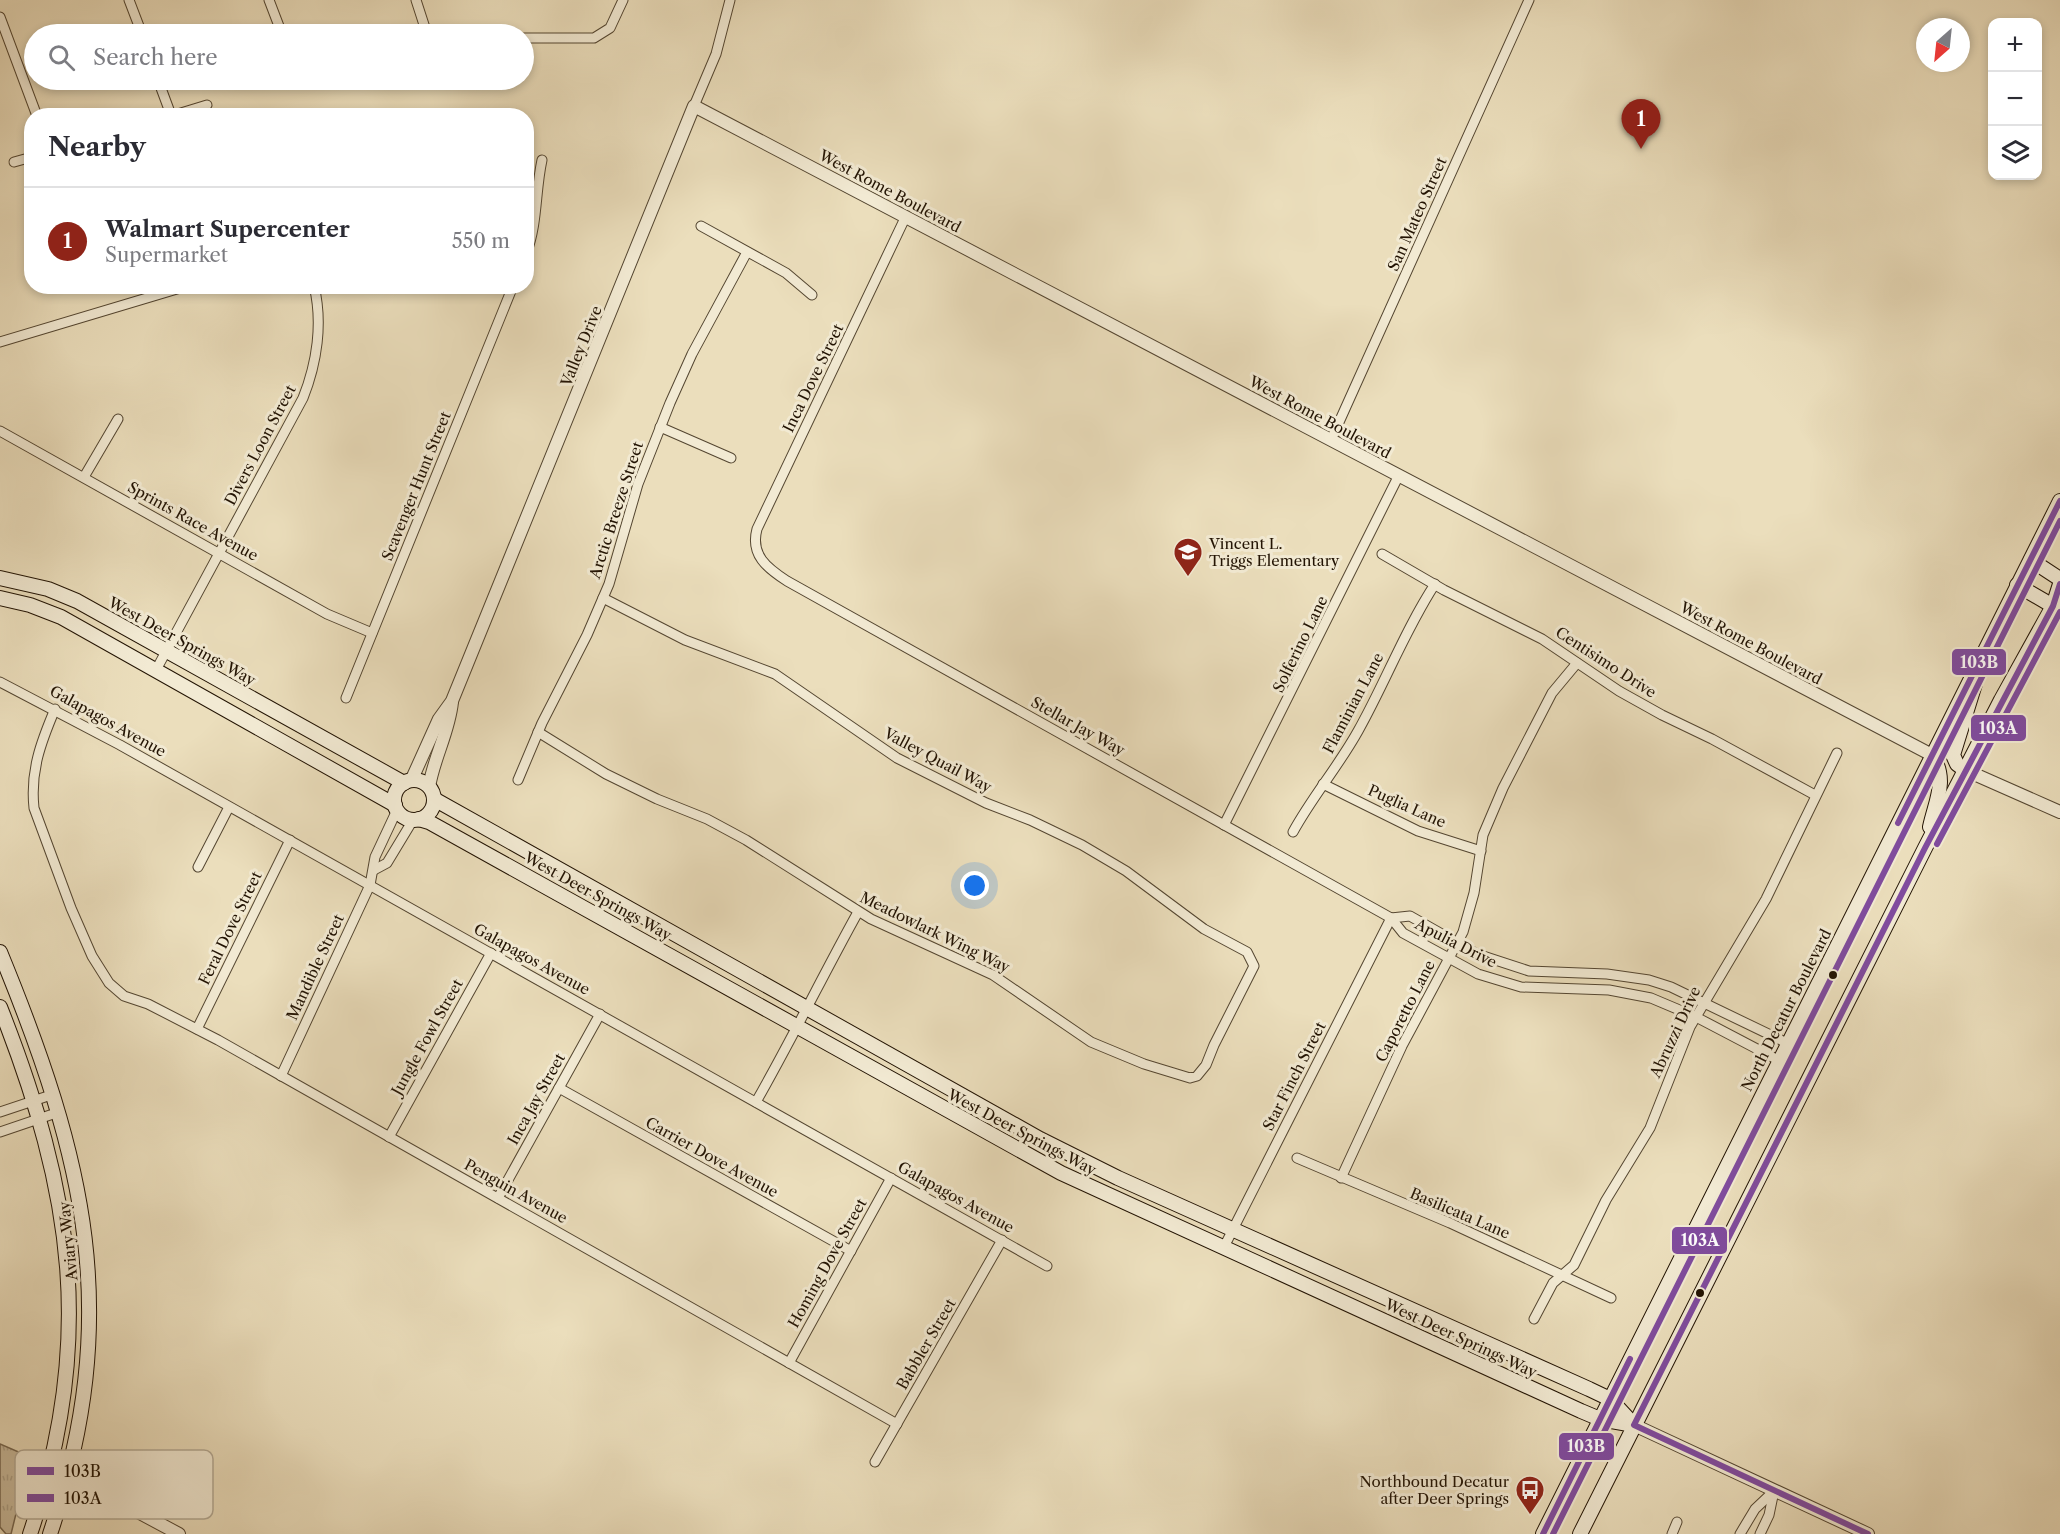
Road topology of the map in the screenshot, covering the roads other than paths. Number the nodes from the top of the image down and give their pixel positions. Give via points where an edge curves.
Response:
1 (129, 0) edge
2 (269, 0) edge
3 (416, 0) edge
4 (623, 0) edge
5 (730, 0) edge
6 (1529, 0) edge
7 (0, 17) edge
8 (138, 24) edge
9 (278, 24) edge
10 (424, 24) edge
11 (534, 38) edge
12 (24, 81) edge
13 (27, 90) edge
14 (162, 90) edge
15 (207, 105) dead end
16 (694, 106) junction
17 (34, 108) edge
18 (168, 108) edge
19 (196, 108) edge
20 (24, 159) edge
21 (542, 160) dead end
22 (14, 162) dead end
23 (534, 205) edge
24 (906, 216) junction
25 (701, 226) dead end
26 (747, 252) junction
27 (160, 294) edge
28 (315, 294) edge
29 (510, 294) edge
30 (812, 295) dead end
31 (0, 342) edge
32 (118, 419) dead end
33 (660, 427) junction
34 (0, 431) edge
35 (1331, 440) junction
36 (731, 458) dead end
37 (1400, 475) junction
38 (84, 477) junction
39 (2060, 501) edge
40 (219, 552) junction
41 (758, 554) joint
42 (1382, 554) dead end
43 (2031, 560) junction
44 (0, 578) edge
45 (2060, 579) edge
46 (1435, 584) junction
47 (2060, 584) edge
48 (2018, 585) junction
49 (0, 598) edge
50 (603, 598) junction
51 (2053, 606) junction
52 (372, 633) junction
53 (166, 651) junction
54 (1981, 659) junction
55 (1577, 663) junction
56 (156, 670) junction
57 (0, 682) edge
58 (346, 698) dead end
59 (452, 701) junction
60 (55, 709) junction
61 (538, 732) junction
62 (1837, 753) dead end
63 (1932, 755) junction
64 (1965, 770) junction
65 (519, 780) dead end
66 (407, 782) junction
67 (1323, 784) junction
68 (431, 793) junction
69 (1815, 795) junction
70 (229, 807) junction
71 (396, 807) junction
72 (2060, 812) edge
73 (416, 819) junction
74 (1224, 825) junction
75 (1293, 832) dead end
76 (290, 840) junction
77 (1925, 848) junction
78 (1481, 851) junction
79 (198, 867) dead end
80 (374, 870) junction
81 (370, 885) junction
82 (858, 912) junction
83 (1391, 918) junction
84 (1457, 942) junction
85 (0, 952) edge
86 (491, 953) junction
87 (1448, 959) junction
88 (1704, 1003) junction
89 (0, 1007) edge
90 (600, 1014) junction
91 (1696, 1017) junction
92 (803, 1018) junction
93 (197, 1029) junction
94 (1787, 1043) junction
95 (1778, 1060) junction
96 (281, 1076) junction
97 (1197, 1076) joint
98 (559, 1088) junction
99 (54, 1094) junction
100 (34, 1101) junction
101 (756, 1102) junction
102 (0, 1112) edge
103 (59, 1112) junction
104 (40, 1119) junction
105 (0, 1132) edge
106 (389, 1137) junction
107 (1296, 1158) dead end
108 (891, 1178) junction
109 (1341, 1178) junction
110 (498, 1198) junction
111 (1233, 1230) junction
112 (1002, 1240) junction
113 (1224, 1247) junction
114 (851, 1251) junction
115 (1047, 1266) dead end
116 (1560, 1275) junction
117 (1611, 1299) dead end
118 (1534, 1319) dead end
119 (789, 1362) junction
120 (1610, 1399) junction
121 (1600, 1419) junction
122 (897, 1424) junction
123 (1634, 1425) junction
124 (54, 1450) edge
125 (73, 1450) edge
126 (875, 1462) dead end
127 (1774, 1491) junction
128 (35, 1519) edge
129 (55, 1519) edge
130 (152, 1519) edge
131 (1677, 1522) dead end
132 (30, 1534) edge
133 (50, 1534) edge
134 (179, 1534) edge
135 (1543, 1534) edge
136 (1580, 1534) edge
137 (1672, 1534) edge
138 (1740, 1534) edge
139 (1760, 1534) edge
140 (1868, 1534) edge

1 - 8 street
2 - 9 street
3 - 10 street
4 - 11 street via 610,28 594,38
5 - 16 street, Valley Drive via 716,54
6 - 35 street, San Mateo Street
7 - 12 street
13 - 17 street
14 - 18 street
15 - 19 street
16 - 24 street, West Rome Boulevard
16 - 59 street, Valley Drive
20 - 22 street
21 - 23 street
24 - 35 street, West Rome Boulevard
24 - 41 street, Inca Dove Street via 757,529 754,540
25 - 26 street
26 - 30 street via 786,273
26 - 33 street, Arctic Breeze Street via 692,354
27 - 31 street
28 - 40 street, Divers Loon Street via 319,317 310,381 295,417
29 - 52 street, Scavenger Hunt Street
32 - 38 street
33 - 36 street
33 - 50 street, Arctic Breeze Street
34 - 38 street, Sprints Race Avenue
35 - 37 street, West Rome Boulevard
37 - 63 street, West Rome Boulevard
37 - 74 street, Solferino Lane
38 - 40 street, Sprints Race Avenue
39 - 43 main road, North Decatur Boulevard
40 - 52 street, Sprints Race Avenue via 327,614
40 - 53 street, Divers Loon Street
41 - 74 street, Stellar Jay Way via 763,564 787,581
42 - 46 street, Centisimo Drive
43 - 45 main road
43 - 48 main road, North Decatur Boulevard
44 - 53 main road, West Deer Springs Way via 48,589 77,601
46 - 55 street, Centisimo Drive via 1542,639
46 - 67 street, Flaminian Lane via 1359,729
47 - 51 main road
48 - 51 main road
48 - 54 main road, North Decatur Boulevard
49 - 56 main road via 61,617
50 - 61 street, Arctic Breeze Street
50 - 97 street, Valley Quail Way via 685,640 775,674 897,758 986,804 1082,845 1126,871 1204,929 1247,952 1254,966
51 - 64 main road
52 - 58 street, Scavenger Hunt Street
53 - 56 street, Divers Loon Street
53 - 66 main road, West Deer Springs Way
54 - 63 main road, North Decatur Boulevard
54 - 64 main road via 1953,755
55 - 69 street, Centisimo Drive via 1637,701
55 - 78 street, Caporetto Lane via 1552,693 1522,750 1490,818
56 - 71 main road
57 - 60 street, Galapagos Avenue
59 - 66 street, Valley Drive
59 - 68 street, Valley Drive via 450,724 431,771
60 - 70 street, Galapagos Avenue
60 - 93 street, Penguin Avenue via 36,754 34,808 82,934 117,992
61 - 65 street, Arctic Breeze Street
61 - 82 street, Meadowlark Wing Way via 606,774 746,840
62 - 69 street, Abruzzi Drive
63 - 77 main road via 1942,780
63 - 94 main road, North Decatur Boulevard
64 - 72 street
64 - 77 main road
66 - 68 main road via 417,781
66 - 71 main road via 396,792
67 - 75 street, Flaminian Lane
67 - 78 street, Puglia Lane via 1418,831
68 - 73 main road via 430,812
68 - 92 main road, West Deer Springs Way
69 - 88 street, Abruzzi Drive via 1766,899
70 - 76 street, Galapagos Avenue
70 - 79 street
71 - 73 main road
71 - 80 street, Mandible Street via 375,858
73 - 80 street, Mandible Street via 387,862
73 - 92 main road, West Deer Springs Way via 429,822
74 - 83 street, Stellar Jay Way
76 - 81 street, Galapagos Avenue
76 - 93 street, Feral Dove Street
77 - 123 main road
78 - 84 street, Caporetto Lane via 1468,915
80 - 81 street, Mandible Street
81 - 86 street, Galapagos Avenue
81 - 96 street, Mandible Street
82 - 92 street
82 - 97 street, Meadowlark Wing Way via 993,975 1091,1042 1144,1064 1190,1078
83 - 84 street, Apulia Drive via 1410,916
83 - 87 street, Apulia Drive via 1403,933
83 - 111 street, Star Finch Street
84 - 87 street, Caporetto Lane
84 - 88 street, Apulia Drive via 1498,963 1529,971 1626,975 1671,987
85 - 99 main road, Aviary Way
86 - 90 street, Galapagos Avenue
86 - 106 street, Jungle Fowl Street
87 - 91 street, Apulia Drive via 1478,974 1521,987 1609,990 1668,1004
87 - 109 street, Caporetto Lane via 1402,1046
88 - 91 street, Abruzzi Drive
88 - 94 street, Apulia Drive
89 - 100 main road, Aviary Way
90 - 98 street, Inca Jay Street
90 - 101 street, Galapagos Avenue
91 - 95 street, Apulia Drive
91 - 116 street, Abruzzi Drive via 1650,1128 1606,1200 1574,1265
92 - 101 street
92 - 111 main road, West Deer Springs Way via 1070,1154
92 - 113 main road, West Deer Springs Way via 1061,1173
93 - 96 street, Penguin Avenue
94 - 95 main road, North Decatur Boulevard
95 - 120 main road, North Decatur Boulevard
96 - 106 street, Penguin Avenue
98 - 110 street, Inca Jay Street
98 - 114 street, Carrier Dove Avenue
99 - 100 street
99 - 103 main road, Aviary Way
100 - 102 street
100 - 104 main road, Aviary Way
101 - 108 street, Galapagos Avenue
103 - 104 street
103 - 125 main road, Aviary Way via 81,1205 90,1289 87,1370
104 - 105 street
104 - 124 main road, Aviary Way via 60,1201 69,1289 66,1375
106 - 110 street, Penguin Avenue
107 - 109 street, Basilicata Lane
108 - 112 street, Galapagos Avenue
108 - 114 street, Homing Dove Street
109 - 116 street, Basilicata Lane
110 - 119 street, Penguin Avenue
111 - 113 street, Star Finch Street
111 - 120 main road, West Deer Springs Way
112 - 115 street, Galapagos Avenue
112 - 122 street, Babbler Street
113 - 121 main road, West Deer Springs Way
114 - 119 street, Homing Dove Street
116 - 117 street, Basilicata Lane
116 - 118 street, Abruzzi Drive
119 - 122 street, Penguin Avenue
120 - 121 main road, North Decatur Boulevard
120 - 123 main road, West Deer Springs Way
121 - 123 main road, West Deer Springs Way
121 - 135 main road, North Decatur Boulevard
122 - 126 street, Babbler Street
123 - 127 street, West Deer Springs Way
123 - 136 main road
127 - 138 street via 1755,1509
127 - 139 street
127 - 140 street, West Deer Springs Way
128 - 132 main road, Aviary Way
129 - 133 main road, Aviary Way
130 - 134 street
131 - 137 street

